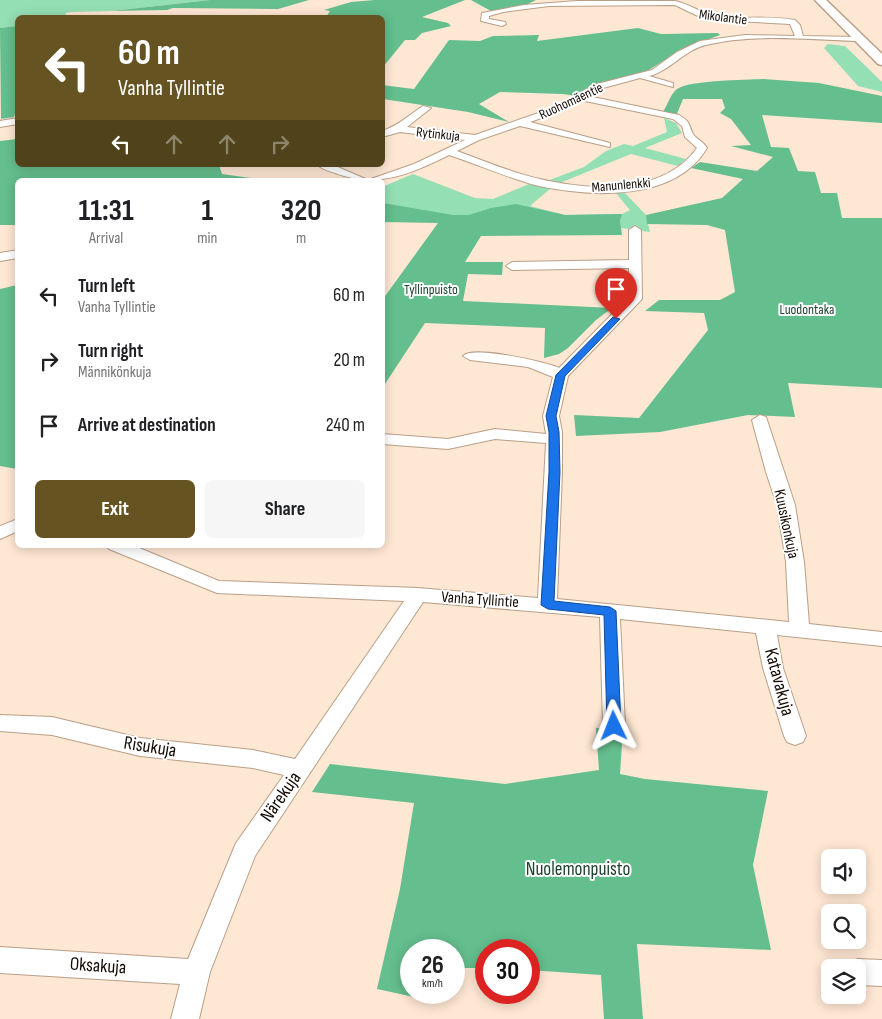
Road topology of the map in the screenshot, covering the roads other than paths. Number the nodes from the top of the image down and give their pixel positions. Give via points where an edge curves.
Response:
1 (820, 0) edge
2 (502, 24) dead end
3 (800, 38) junction
4 (860, 39) junction
5 (882, 61) edge
6 (643, 76) junction
7 (670, 84) dead end
8 (579, 97) junction
9 (426, 108) dead end
10 (15, 122) edge
11 (520, 122) junction
12 (0, 124) edge
13 (400, 129) junction
14 (385, 133) edge
15 (476, 138) junction
16 (606, 145) dead end
17 (450, 152) junction
18 (328, 167) edge
19 (358, 178) edge
20 (379, 178) edge
21 (635, 230) dead end
22 (15, 254) edge
23 (0, 257) edge
24 (634, 264) junction
25 (512, 266) dead end
26 (470, 356) dead end
27 (561, 375) junction
28 (760, 420) dead end
29 (385, 439) edge
30 (554, 439) junction
31 (15, 526) edge
32 (0, 533) edge
33 (122, 548) edge
34 (418, 595) junction
35 (548, 605) junction
36 (610, 611) junction
37 (766, 627) junction
38 (799, 631) junction
39 (882, 640) edge
40 (0, 723) edge
41 (614, 726) dead end
42 (794, 736) dead end
43 (300, 769) junction
44 (0, 960) edge
45 (196, 972) junction
46 (866, 972) edge
47 (882, 973) edge
48 (185, 1019) edge

1 - 4 highway
2 - 3 street, Mikolantie via 485,21 485,16 522,4 675,3 682,4 693,13 722,19 792,22
3 - 4 street, Ruohomäentie
3 - 6 street, Ruohomäentie via 729,38 703,43
4 - 5 highway
6 - 7 street
6 - 8 street, Ruohomäentie via 600,86
8 - 11 street, Ruohomäentie via 553,111
8 - 17 street, Manunlenkki via 676,117 686,123 688,135 702,148 686,166 657,182 600,190 551,185
9 - 13 street
10 - 12 street
11 - 15 street, Ruohomäentie
11 - 16 street
13 - 14 street
13 - 15 street, Rytinkuja
15 - 17 street, Ruohomäentie
17 - 20 street, Ruohomäentie
18 - 19 street
21 - 24 street
22 - 23 street
24 - 25 street
24 - 27 street via 635,299
26 - 27 street via 548,367
27 - 30 street via 551,416
28 - 38 street, Kuusikonkuja via 786,505 795,562
29 - 30 street via 448,444 494,434
30 - 35 street
31 - 32 street
33 - 34 street, Vanha Tyllintie via 217,586
34 - 35 street, Vanha Tyllintie
34 - 43 street, Närekuja
35 - 36 street, Vanha Tyllintie
36 - 37 street, Vanha Tyllintie
36 - 41 street
37 - 38 street, Vanha Tyllintie
37 - 42 street, Katavakuja via 772,668
38 - 39 street, Vanha Tyllintie
40 - 43 street, Risukuja via 52,726 140,747 253,759
43 - 45 street, Närekuja via 245,851
44 - 45 street, Oksakuja
45 - 48 street, Närekuja
46 - 47 street

